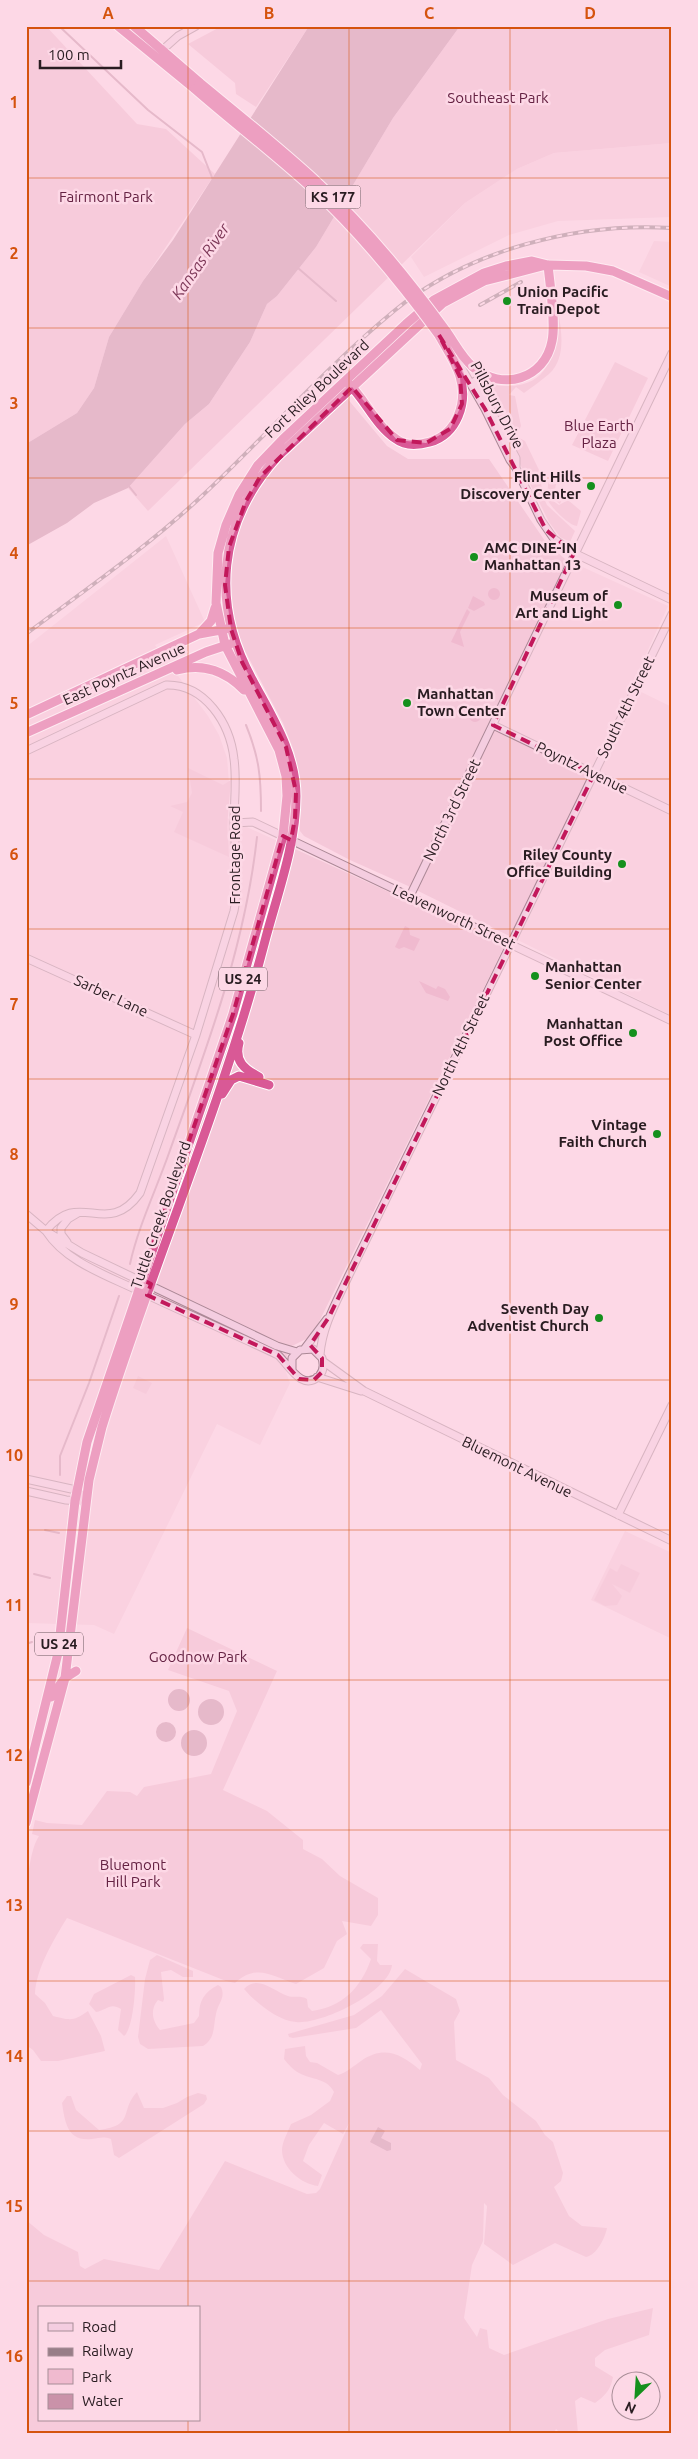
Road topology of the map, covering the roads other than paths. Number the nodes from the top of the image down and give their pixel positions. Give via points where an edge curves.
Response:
1 (118, 26) edge
2 (134, 26) edge
3 (196, 26) edge
4 (162, 50) junction
5 (155, 58) junction
6 (197, 86) junction
7 (548, 265) junction
8 (672, 297) edge
9 (443, 333) junction
10 (672, 352) edge
11 (349, 383) junction
12 (574, 553) junction
13 (672, 600) edge
14 (216, 603) junction
15 (672, 614) edge
16 (231, 629) junction
17 (221, 630) junction
18 (199, 634) junction
19 (235, 642) junction
20 (225, 645) junction
21 (165, 671) junction
22 (255, 703) junction
23 (26, 715) edge
24 (493, 725) junction
25 (26, 733) edge
26 (26, 751) edge
27 (594, 774) junction
28 (672, 811) edge
29 (234, 823) junction
30 (287, 838) junction
31 (410, 896) junction
32 (511, 944) junction
33 (26, 958) edge
34 (244, 1018) junction
35 (672, 1021) edge
36 (196, 1035) junction
37 (198, 1151) junction
38 (80, 1212) junction
39 (26, 1214) edge
40 (46, 1231) junction
41 (72, 1248) junction
42 (141, 1279) junction
43 (151, 1284) junction
44 (137, 1290) junction
45 (147, 1295) junction
46 (329, 1317) junction
47 (305, 1348) junction
48 (297, 1352) junction
49 (320, 1354) junction
50 (324, 1362) junction
51 (292, 1369) junction
52 (318, 1378) junction
53 (364, 1391) junction
54 (672, 1405) edge
55 (27, 1480) edge
56 (76, 1490) junction
57 (26, 1491) edge
58 (87, 1500) junction
59 (75, 1501) junction
60 (618, 1515) junction
61 (672, 1541) edge
62 (76, 1672) dead end
63 (65, 1678) junction
64 (42, 1717) junction
65 (26, 1783) edge
66 (26, 1823) edge

1 - 5 highway, Pillsbury Drive / KS 177
2 - 4 highway, Pillsbury Drive / KS 177
3 - 4 street
4 - 5 street
4 - 6 highway, Pillsbury Drive / KS 177
5 - 6 highway, Pillsbury Drive / KS 177
6 - 9 highway, Pillsbury Drive / KS 177, bridge via 314,190 357,233
7 - 8 highway, Fort Riley Boulevard via 613,271
7 - 9 highway, KS 177 via 553,338 549,354 532,374 522,379 502,381 485,376
7 - 11 highway, Fort Riley Boulevard via 484,281 443,303
9 - 11 highway, KS 177 via 460,377 462,404 457,419 439,439 412,444 397,440 381,426
9 - 12 street, Pillsbury Drive via 546,530
10 - 12 street, North 3rd Street
11 - 14 highway, Fort Riley Boulevard via 270,453 239,495 218,554
11 - 16 highway, Fort Riley Boulevard via 277,457 246,501 233,532 226,566 226,607
12 - 13 street, Pillsbury Drive
12 - 24 street, North 3rd Street
14 - 17 highway, Fort Riley Boulevard
14 - 18 highway via 211,622
15 - 27 street, South 4th Street
16 - 17 highway, East Poyntz Avenue
16 - 19 highway, Tuttle Creek Boulevard / US 24
17 - 18 highway, East Poyntz Avenue
17 - 20 highway, Tuttle Creek Boulevard
18 - 23 highway, East Poyntz Avenue
19 - 20 highway, East Poyntz Avenue / US 24
19 - 30 highway, Tuttle Creek Boulevard / US 24 via 277,725 292,767 296,792
20 - 21 highway, East Poyntz Avenue / US 24
20 - 22 highway, Tuttle Creek Boulevard
21 - 22 highway, US 24 via 188,667 214,670 236,682
21 - 25 highway, East Poyntz Avenue / US 24
22 - 30 highway, Tuttle Creek Boulevard / US 24 via 278,750 286,776
24 - 27 street, Poyntz Avenue
24 - 31 street, North 3rd Street
26 - 29 street, Frontage Road via 166,685 188,688 213,707 231,743 236,780
27 - 28 street, Poyntz Avenue
27 - 32 street, North 4th Street
29 - 30 street, Leavenworth Street via 253,822
29 - 36 street, Frontage Road via 238,896
30 - 31 street, Leavenworth Street
30 - 34 highway, Tuttle Creek Boulevard / US 24
30 - 42 highway, Tuttle Creek Boulevard / US 24 via 233,1014
31 - 32 street, Leavenworth Street
32 - 35 street, Leavenworth Street
32 - 46 street, North 4th Street
33 - 36 street, Sarber Lane
34 - 37 highway, Tuttle Creek Boulevard / US 24
34 - 37 highway via 238,1059 243,1067 269,1084 245,1076 231,1080
36 - 38 street, Frontage Road via 140,1193 132,1204 114,1214
37 - 43 highway, Tuttle Creek Boulevard / US 24
38 - 40 street via 64,1214
38 - 41 street via 61,1228 61,1234
39 - 40 street
40 - 41 street
40 - 44 street via 53,1242 69,1255
41 - 42 street
42 - 43 street
42 - 44 highway, Tuttle Creek Boulevard / US 24
43 - 45 highway, Tuttle Creek Boulevard / US 24
43 - 48 street via 277,1346
44 - 45 street
44 - 56 highway, Tuttle Creek Boulevard / US 24 via 93,1419
45 - 51 street via 278,1355
45 - 58 highway, Tuttle Creek Boulevard / US 24 via 102,1427
46 - 47 street, North 4th Street
46 - 49 street, North 4th Street
47 - 48 street
47 - 49 street
48 - 51 street via 291,1362
49 - 50 street
50 - 52 street
50 - 53 street, Bluemont Avenue
51 - 52 street via 304,1381
52 - 53 street, Bluemont Avenue
53 - 60 street, Bluemont Avenue
54 - 60 street
55 - 56 street
56 - 58 street
56 - 59 highway, Tuttle Creek Boulevard / US 24
57 - 59 street
58 - 59 street
58 - 63 highway, Tuttle Creek Boulevard / US 24
59 - 64 highway, Tuttle Creek Boulevard / US 24 via 62,1627
60 - 61 street, Bluemont Avenue
62 - 63 highway
63 - 64 highway via 51,1695
63 - 66 highway, Tuttle Creek Boulevard / US 24
64 - 65 highway, Tuttle Creek Boulevard / US 24

